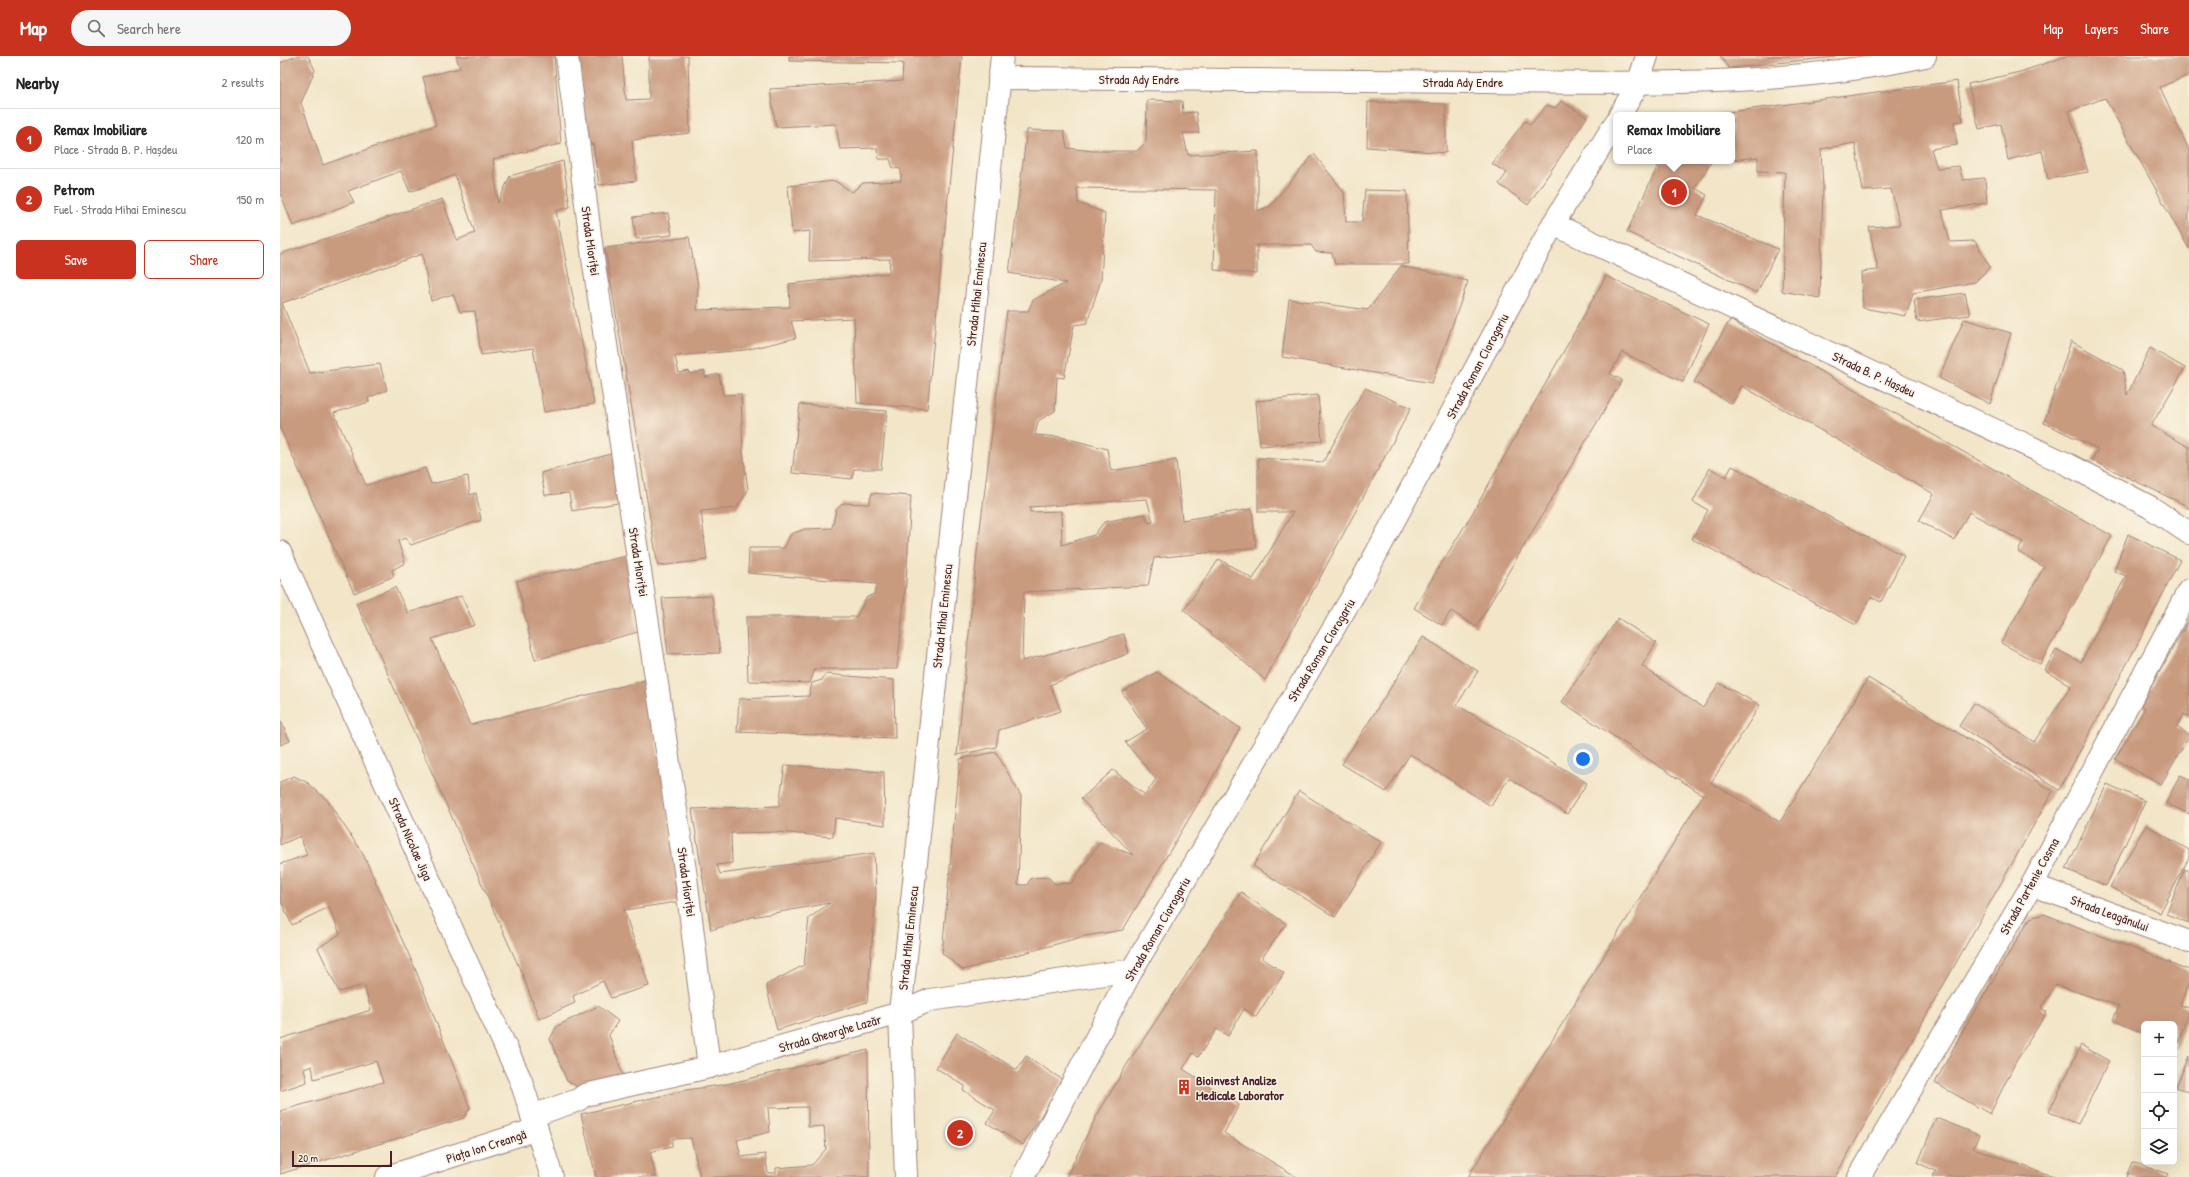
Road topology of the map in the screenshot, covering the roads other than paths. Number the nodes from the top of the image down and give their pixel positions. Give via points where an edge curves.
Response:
1 (567, 56) edge
2 (1002, 56) edge
3 (1647, 56) edge
4 (1925, 56) edge
5 (999, 78) junction
6 (1638, 84) junction
7 (1622, 112) edge
8 (1613, 127) edge
9 (1553, 224) junction
10 (2189, 533) edge
11 (280, 552) edge
12 (2189, 590) edge
13 (2032, 885) junction
14 (2189, 942) edge
15 (1132, 970) junction
16 (900, 1013) junction
17 (710, 1068) junction
18 (534, 1122) junction
19 (387, 1177) edge
20 (552, 1177) edge
21 (906, 1177) edge
22 (1023, 1177) edge
23 (1860, 1177) edge

1 - 17 street, Strada Mioriței via 593,258 686,877
2 - 5 street, Strada Mihai Eminescu
3 - 6 street
4 - 6 street, Strada Ady Endre via 1894,63 1764,79
5 - 6 street, Strada Ady Endre
5 - 16 street, Strada Mihai Eminescu
6 - 7 street
8 - 9 street, Strada Roman Ciorogariu
9 - 10 street, Strada B. P. Hașdeu via 2066,464 2150,507
9 - 15 street, Strada Roman Ciorogariu via 1361,582
11 - 18 street, Strada Nicolae Jiga via 521,1080
12 - 13 street, Strada Partenie Cosma
13 - 14 street, Strada Leagănului
13 - 23 street, Strada Partenie Cosma
15 - 16 street, Strada Gheorghe Lazăr via 930,1000
15 - 22 street, Strada Roman Ciorogariu
16 - 17 street, Strada Gheorghe Lazăr
16 - 21 street, Strada Mihai Eminescu
17 - 18 street, Strada Gheorghe Lazăr via 585,1095
18 - 19 street, Piața Ion Creangă
18 - 20 street, Piața Ion Creangă

